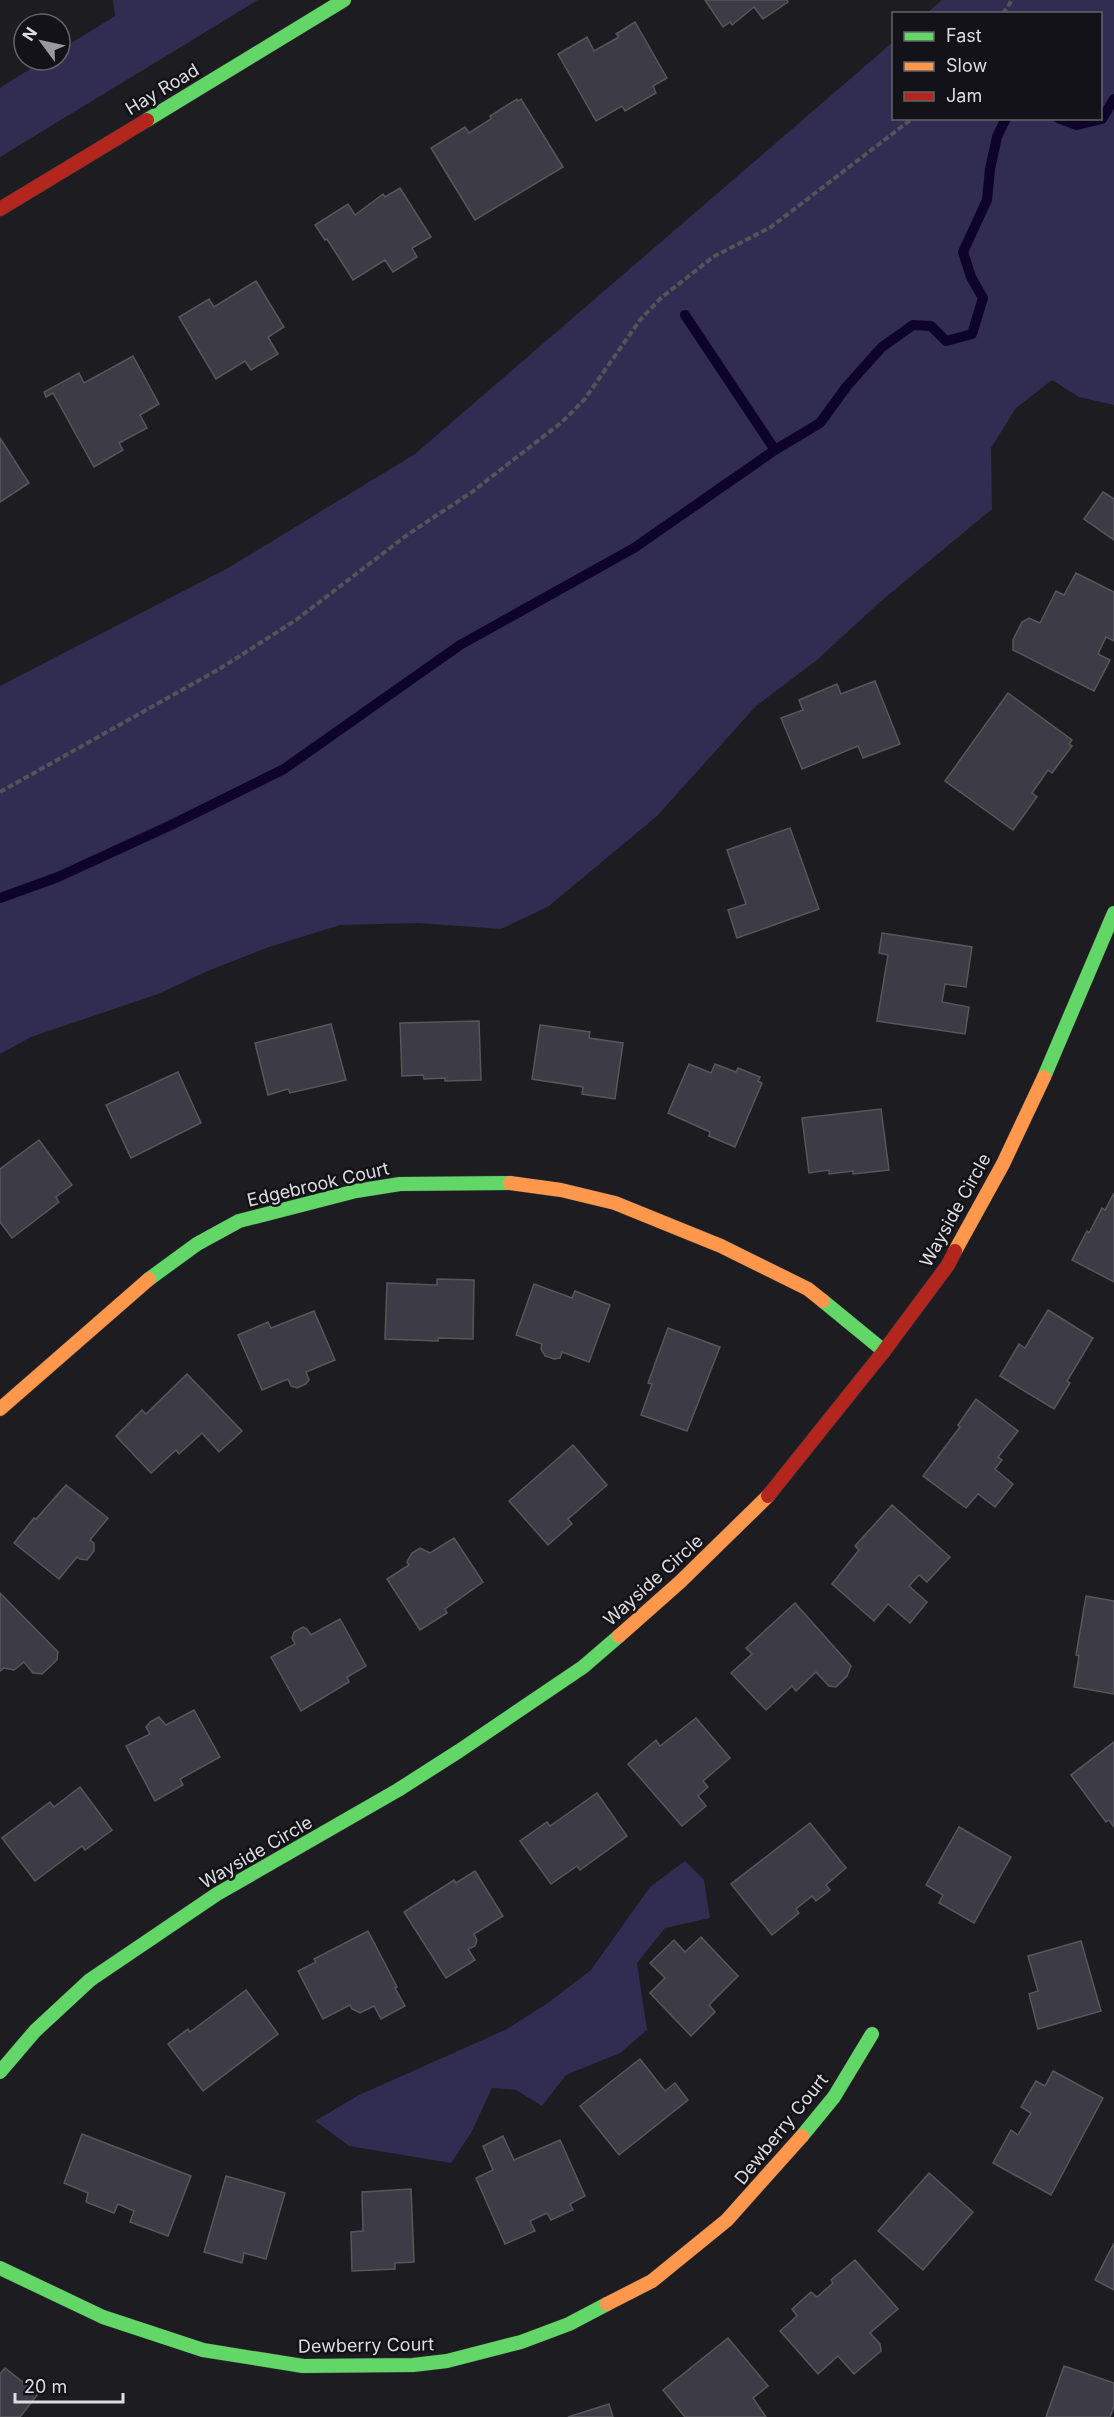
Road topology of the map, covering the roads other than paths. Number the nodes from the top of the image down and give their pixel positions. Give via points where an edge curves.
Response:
1 (344, 0) edge
2 (0, 209) edge
3 (1114, 914) edge
4 (884, 1351) junction
5 (0, 1408) edge
6 (872, 2034) dead end
7 (0, 2072) edge
8 (0, 2268) edge

1 - 2 street, Hay Road
3 - 4 street, Wayside Circle via 1003,1164 948,1265
4 - 5 street, Edgebrook Court via 808,1289 721,1246 615,1203 507,1183 400,1184 356,1191 239,1221 197,1244 155,1274
4 - 7 street, Wayside Circle via 771,1493 680,1582 583,1666 398,1790 217,1894 90,1980 35,2031
6 - 8 street, Dewberry Court via 834,2097 727,2220 652,2281 569,2324 521,2342 447,2361 413,2365 303,2366 203,2350 104,2317

